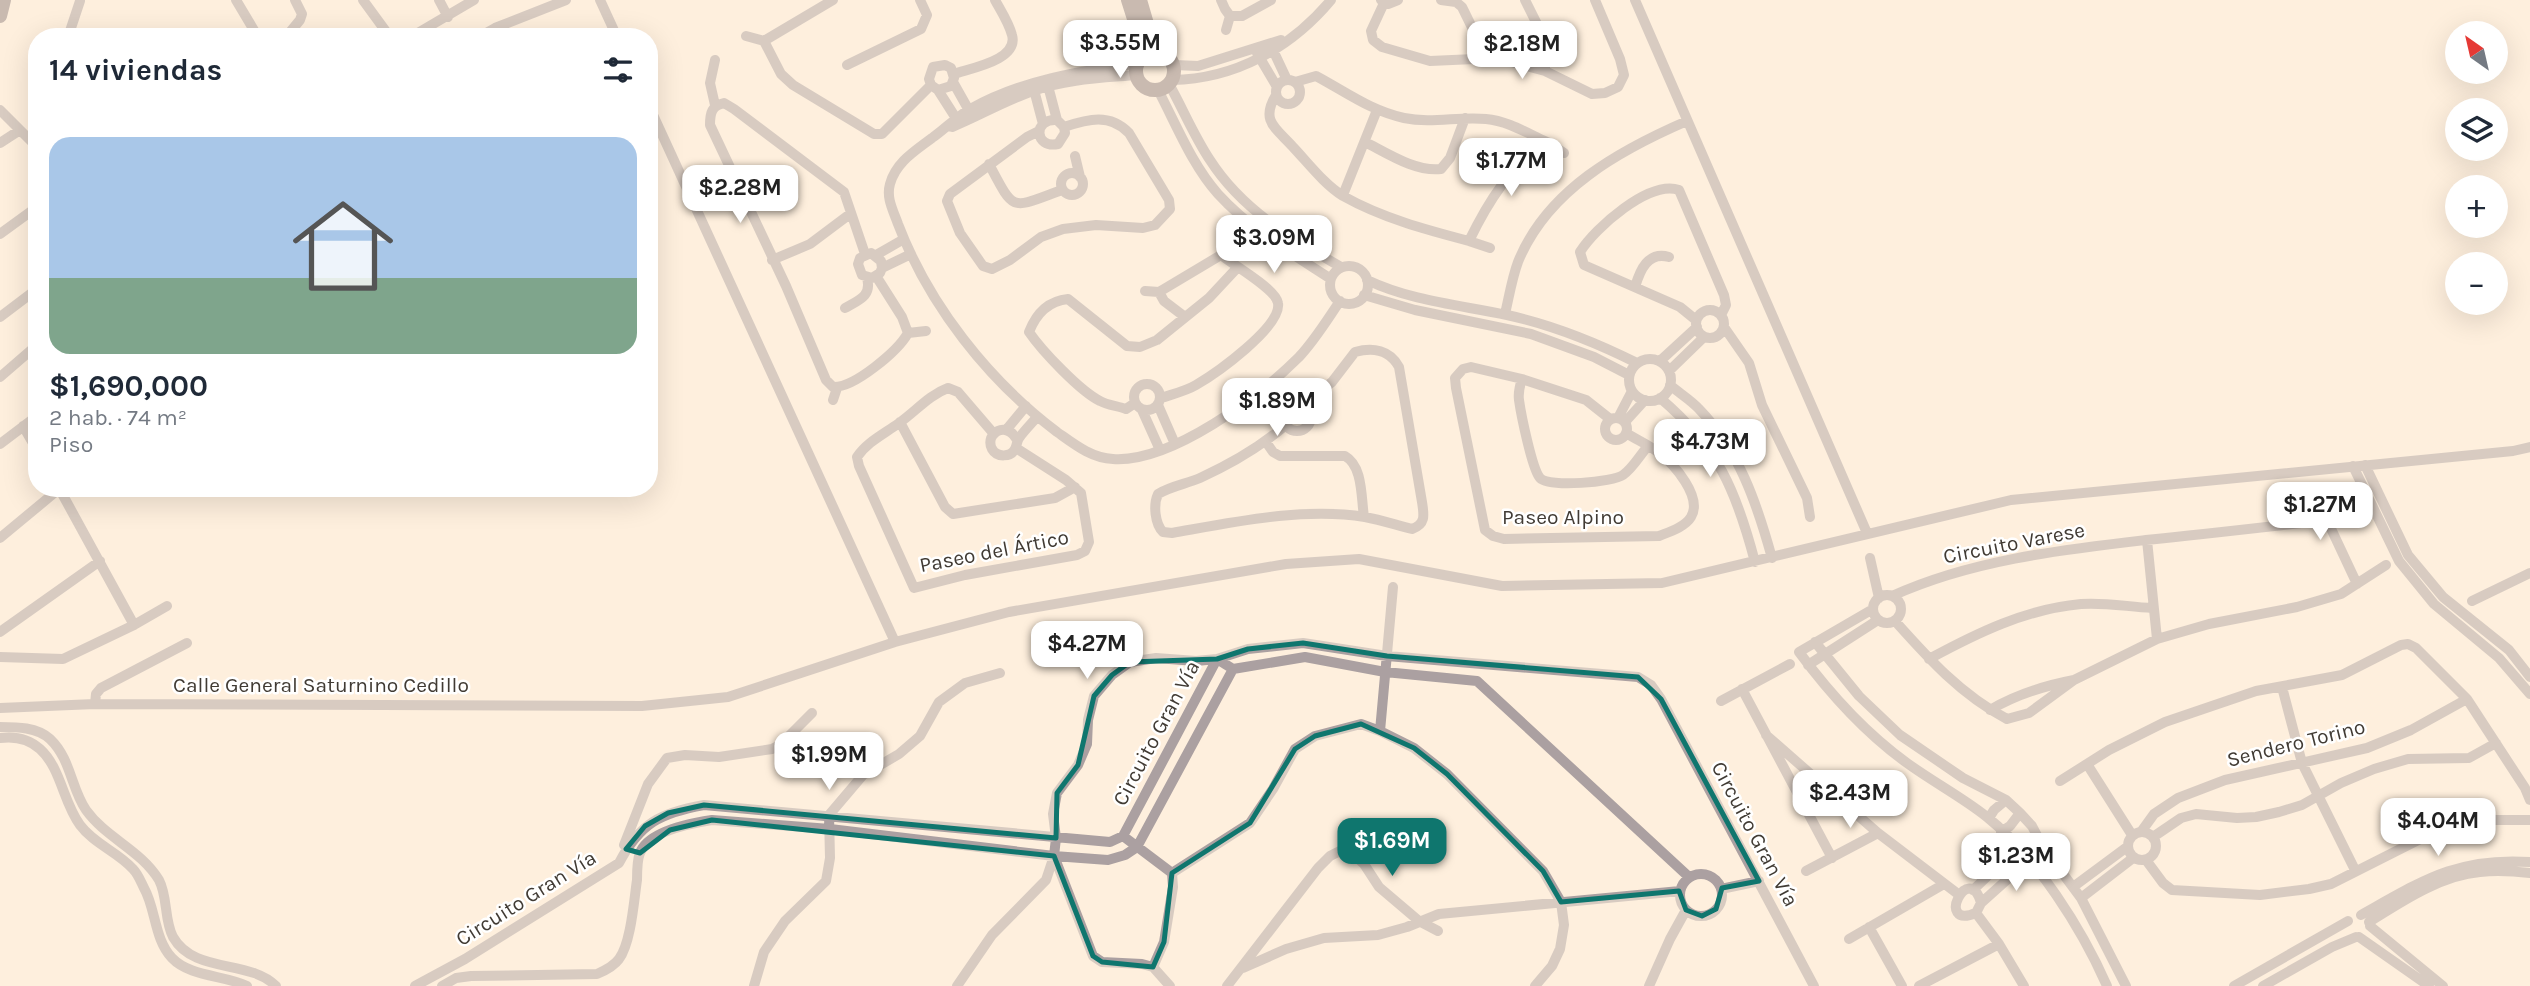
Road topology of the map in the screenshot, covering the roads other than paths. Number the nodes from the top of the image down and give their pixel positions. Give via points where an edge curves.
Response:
1 (4, 0) edge
2 (236, 0) edge
3 (295, 0) edge
4 (363, 0) edge
5 (439, 0) edge
6 (474, 0) edge
7 (566, 0) edge
8 (600, 0) edge
9 (832, 0) edge
10 (920, 0) edge
11 (995, 0) edge
12 (1128, 0) edge
13 (1140, 0) edge
14 (1222, 0) edge
15 (1271, 0) edge
16 (1331, 0) edge
17 (1398, 0) edge
18 (1441, 0) edge
19 (1525, 0) edge
20 (1595, 0) edge
21 (1635, 0) edge
22 (80, 1) edge
23 (1383, 2) edge
24 (0, 16) edge
25 (1230, 16) junction
26 (447, 17) junction
27 (71, 28) edge
28 (253, 28) edge
29 (292, 28) edge
30 (383, 28) edge
31 (427, 28) edge
32 (495, 28) edge
33 (613, 28) edge
34 (1226, 30) dead end
35 (746, 36) dead end
36 (765, 41) junction
37 (1271, 48) junction
38 (1160, 51) junction
39 (1258, 54) junction
40 (1486, 58) junction
41 (715, 60) dead end
42 (1139, 64) junction
43 (847, 65) dead end
44 (1545, 71) junction
45 (953, 78) junction
46 (1169, 80) junction
47 (1291, 81) junction
48 (1047, 82) junction
49 (1033, 86) junction
50 (935, 87) junction
51 (1277, 91) junction
52 (715, 106) junction
53 (0, 110) edge
54 (1377, 110) junction
55 (971, 113) junction
56 (1465, 118) junction
57 (958, 121) junction
58 (1687, 121) junction
59 (1061, 123) junction
60 (658, 126) edge
61 (1041, 128) junction
62 (20, 130) junction
63 (28, 138) edge
64 (1364, 142) junction
65 (1547, 142) junction
66 (0, 144) edge
67 (1564, 153) dead end
68 (1075, 156) dead end
69 (989, 164) junction
70 (1080, 177) junction
71 (1062, 190) junction
72 (1343, 195) junction
73 (28, 214) edge
74 (849, 214) junction
75 (0, 234) edge
76 (904, 239) junction
77 (1469, 241) junction
78 (1490, 248) dead end
79 (911, 254) junction
80 (871, 255) junction
81 (1669, 257) dead end
82 (772, 260) junction
83 (1341, 267) junction
84 (1237, 268) junction
85 (875, 274) junction
86 (1331, 279) junction
87 (1367, 280) junction
88 (1635, 287) junction
89 (1145, 290) dead end
90 (1159, 292) junction
91 (1364, 295) junction
92 (28, 296) edge
93 (1340, 302) junction
94 (845, 308) dead end
95 (1504, 314) junction
96 (1721, 315) junction
97 (0, 317) edge
98 (1185, 317) junction
99 (1697, 324) junction
100 (1724, 327) junction
101 (926, 331) dead end
102 (908, 333) junction
103 (1704, 337) junction
104 (28, 353) edge
105 (1660, 361) junction
106 (1637, 363) junction
107 (1669, 371) junction
108 (1629, 375) junction
109 (0, 377) edge
110 (1276, 379) junction
111 (1522, 379) junction
112 (1670, 385) junction
113 (837, 388) junction
114 (1264, 389) junction
115 (1632, 391) junction
116 (1660, 398) junction
117 (833, 400) dead end
118 (1644, 400) junction
119 (1160, 402) junction
120 (1300, 404) junction
121 (1026, 407) junction
122 (1139, 407) junction
123 (1284, 412) junction
124 (1037, 417) junction
125 (1618, 419) junction
126 (28, 422) edge
127 (900, 422) junction
128 (1286, 425) junction
129 (23, 426) junction
130 (1007, 429) junction
131 (1626, 433) junction
132 (994, 434) junction
133 (28, 435) edge
134 (1266, 442) junction
135 (0, 444) edge
136 (1017, 444) junction
137 (1175, 444) junction
138 (1648, 446) junction
139 (2530, 447) edge
140 (1160, 450) junction
141 (2365, 465) junction
142 (2353, 466) junction
143 (1075, 487) junction
144 (2319, 488) dead end
145 (49, 497) edge
146 (64, 497) edge
147 (1364, 517) junction
148 (1810, 517) dead end
149 (2326, 520) junction
150 (1867, 533) junction
151 (0, 538) edge
152 (2147, 540) junction
153 (1772, 558) junction
154 (1870, 558) dead end
155 (100, 561) junction
156 (1755, 562) junction
157 (2386, 565) dead end
158 (2530, 573) edge
159 (2357, 584) junction
160 (1393, 587) dead end
161 (1892, 596) junction
162 (1879, 597) junction
163 (2472, 600) dead end
164 (167, 606) dead end
165 (2152, 608) junction
166 (1873, 609) junction
167 (1878, 620) junction
168 (1895, 621) junction
169 (134, 625) junction
170 (0, 632) edge
171 (2157, 639) junction
172 (895, 642) junction
173 (1815, 642) junction
174 (187, 643) dead end
175 (1825, 654) junction
176 (1387, 656) junction
177 (0, 657) edge
178 (1217, 659) junction
179 (1929, 659) junction
180 (1479, 664) junction
181 (1790, 664) dead end
182 (1808, 666) junction
183 (1233, 669) junction
184 (1385, 672) junction
185 (1000, 673) dead end
186 (2530, 677) edge
187 (2074, 680) junction
188 (1477, 681) junction
189 (2282, 687) junction
190 (1742, 689) junction
191 (2530, 694) edge
192 (2467, 699) junction
193 (1721, 701) dead end
194 (95, 704) junction
195 (0, 708) edge
196 (1990, 710) junction
197 (812, 713) dead end
198 (0, 727) edge
199 (1380, 731) junction
200 (1766, 735) junction
201 (0, 738) edge
202 (2496, 743) junction
203 (2302, 763) junction
204 (2087, 764) junction
205 (1156, 778) junction
206 (2060, 781) dead end
207 (1170, 784) junction
208 (2317, 796) junction
209 (2006, 800) junction
210 (2530, 800) edge
211 (2020, 813) junction
212 (829, 815) junction
213 (1989, 818) junction
214 (2530, 820) edge
215 (830, 830) junction
216 (2001, 832) junction
217 (1878, 833) junction
218 (2137, 833) junction
219 (1123, 836) junction
220 (2153, 837) junction
221 (1056, 838) junction
222 (1137, 847) junction
223 (2018, 847) junction
224 (2127, 847) junction
225 (626, 849) junction
226 (639, 853) junction
227 (1054, 856) junction
228 (1832, 858) junction
229 (2133, 858) junction
230 (2029, 859) junction
231 (2146, 860) junction
232 (2530, 863) edge
233 (2355, 870) junction
234 (1806, 871) dead end
235 (1172, 873) junction
236 (2530, 873) edge
237 (1689, 877) junction
238 (1046, 880) junction
239 (1759, 881) junction
240 (1944, 884) junction
241 (1065, 885) junction
242 (2073, 887) junction
243 (1721, 889) junction
244 (1973, 890) junction
245 (1680, 891) junction
246 (1958, 894) junction
247 (2081, 898) junction
248 (1561, 902) junction
249 (1979, 908) junction
250 (1686, 911) junction
251 (1419, 921) junction
252 (2348, 921) junction
253 (2367, 921) junction
254 (1869, 927) junction
255 (1438, 931) dead end
256 (173, 936) junction
257 (2357, 937) junction
258 (1849, 939) dead end
259 (162, 941) junction
260 (1999, 944) junction
261 (465, 959) junction
262 (1153, 967) junction
263 (1243, 968) junction
264 (471, 976) junction
265 (247, 986) edge
266 (276, 986) edge
267 (415, 986) edge
268 (442, 986) edge
269 (754, 986) edge
270 (957, 986) edge
271 (1170, 986) edge
272 (1227, 986) edge
273 (1535, 986) edge
274 (1649, 986) edge
275 (1814, 986) edge
276 (1902, 986) edge
277 (1919, 986) edge
278 (2024, 986) edge
279 (2107, 986) edge
280 (2126, 986) edge
281 (2234, 986) edge
282 (2263, 986) edge
283 (2429, 986) edge
284 (2443, 986) edge

1 - 24 street
2 - 28 street
3 - 29 street via 302,14
4 - 30 street
5 - 26 street
6 - 26 street
7 - 32 street
8 - 33 street
9 - 36 street
10 - 43 street via 927,15 921,29
11 - 45 street via 1013,35 1013,45 995,61
12 - 42 street
13 - 38 street via 1152,41
14 - 25 street
15 - 25 street via 1242,16
16 - 37 street via 1291,37
17 - 23 street
18 - 40 street via 1462,7
19 - 44 street via 1545,40
20 - 44 street via 1620,59 1624,75 1618,87 1592,94
21 - 58 street
22 - 27 street
23 - 40 street via 1371,31 1381,47 1430,61
25 - 34 street
26 - 31 street
35 - 36 street
36 - 50 street via 781,74 793,85 874,134 882,134
37 - 39 street
37 - 47 street
38 - 42 street
38 - 46 street via 1168,57
39 - 46 street via 1198,66
39 - 51 street
40 - 44 street
41 - 52 street via 710,83
42 - 46 street via 1140,83 1149,89
42 - 48 street via 1071,72
45 - 50 street via 947,89
45 - 50 street via 946,65 939,65 930,72
45 - 55 street
46 - 83 street via 1209,159 1246,204
46 - 86 street via 1200,169 1217,193 1266,237
47 - 51 street
47 - 51 street via 1300,93 1296,100 1285,103
47 - 54 street via 1316,76
48 - 49 street
48 - 59 street
49 - 55 street
49 - 61 street
50 - 57 street
51 - 72 street via 1269,106 1270,122 1323,180
52 - 74 street via 724,103 734,109 844,192
52 - 82 street via 710,125
53 - 62 street
54 - 56 street via 1424,121
54 - 64 street
55 - 57 street
56 - 64 street via 1441,169 1420,167
56 - 65 street via 1510,124
57 - 76 street via 896,169 888,196
58 - 95 street via 1610,160 1540,223 1518,262
58 - 150 street
59 - 61 street via 1049,120
59 - 61 street via 1063,140 1052,145 1041,138
59 - 69 street via 1090,118 1123,127 1169,200 1170,209 1155,225 1143,228 1096,225 1063,229 1041,237 1010,260 992,268 983,266 960,233 947,201
60 - 172 street
61 - 69 street
62 - 63 street
62 - 66 street
64 - 72 street
65 - 67 street
65 - 77 street via 1530,153 1501,185
68 - 70 street
69 - 71 street via 1015,204
70 - 71 street via 1065,175 1060,181
70 - 71 street via 1081,191 1074,195
72 - 77 street via 1417,228
73 - 75 street
74 - 80 street
74 - 82 street via 810,244
76 - 79 street
76 - 80 street
77 - 78 street
79 - 85 street
79 - 121 street via 972,350
80 - 85 street via 881,261
80 - 85 street via 860,258 858,270
81 - 88 street via 1660,255 1647,262
82 - 113 street via 826,380
83 - 86 street
83 - 87 street via 1357,268
84 - 90 street via 1221,255
84 - 98 street
84 - 119 street via 1273,293 1277,314 1264,332 1220,369
85 - 94 street via 868,294
85 - 102 street
86 - 93 street via 1330,289
87 - 91 street
87 - 95 street via 1392,291
88 - 96 street via 1584,265 1580,252 1622,209 1676,189 1682,193 1724,295
88 - 99 street via 1680,307
89 - 90 street
90 - 98 street
91 - 93 street via 1356,302
91 - 108 street via 1425,313 1531,334
92 - 97 street
93 - 110 street via 1301,355
95 - 106 street via 1585,338
96 - 99 street via 1705,310
96 - 100 street
98 - 122 street via 1157,340 1140,347 1127,346 1068,299 1056,300 1035,317 1029,332 1070,377 1100,401 1126,409
99 - 103 street
99 - 105 street
100 - 103 street via 1714,337
100 - 148 street via 1749,363 1762,405 1807,498
101 - 102 street
102 - 113 street via 901,346 848,385
103 - 107 street
104 - 109 street
105 - 106 street
105 - 107 street
106 - 108 street
107 - 112 street
108 - 115 street
110 - 114 street
110 - 120 street
111 - 125 street, Paseo Alpino via 1586,400
111 - 138 street, Paseo Alpino via 1519,398 1540,478 1556,483 1612,480 1623,475
111 - 138 street, Paseo Alpino via 1471,367 1455,377 1483,525 1493,536 1659,536 1675,530 1691,518 1691,492 1677,470
112 - 116 street
112 - 153 street via 1699,408 1741,469
113 - 117 street
114 - 123 street
114 - 137 street
115 - 118 street
115 - 125 street
116 - 118 street
116 - 156 street via 1687,421 1727,477
118 - 125 street
119 - 122 street via 1151,410
119 - 122 street via 1155,385 1148,383 1136,390
119 - 137 street
120 - 123 street
120 - 128 street via 1311,415 1306,428 1294,430
120 - 147 street via 1332,382 1355,352 1375,349 1396,360 1424,519 1412,529
121 - 124 street
121 - 130 street
122 - 140 street
123 - 128 street
124 - 136 street
124 - 140 street via 1098,457 1126,460
125 - 131 street
125 - 131 street, Paseo Alpino via 1604,429 1606,436 1617,440
126 - 129 street
127 - 132 street, Paseo del Ártico via 948,388 958,392
127 - 143 street, Paseo del Ártico via 953,514 1055,498
127 - 143 street, Paseo del Ártico via 857,457 914,587 1085,551 1089,542 1084,503
128 - 134 street
129 - 133 street
129 - 135 street
130 - 132 street
130 - 136 street, Paseo del Ártico via 1014,433
131 - 138 street, Paseo Alpino
132 - 136 street, Paseo del Ártico via 992,448 997,454 1011,454
134 - 147 street via 1280,456 1345,456 1352,460
134 - 147 street via 1158,494 1155,501 1163,532 1279,516
136 - 143 street, Paseo del Ártico
137 - 140 street
139 - 141 street, Calle General Saturnino Cedillo
141 - 142 street, Calle General Saturnino Cedillo
141 - 186 street via 2409,555 2443,597 2509,650
142 - 150 street, Calle General Saturnino Cedillo via 2011,500
142 - 191 street via 2399,561 2434,604 2499,658
144 - 149 street
145 - 151 street
146 - 155 street
149 - 152 street, Circuito Varese
149 - 159 street
150 - 153 street, Calle General Saturnino Cedillo
152 - 161 street, Circuito Varese via 1993,563
152 - 165 street
153 - 156 street, Calle General Saturnino Cedillo
154 - 162 street
155 - 169 street
155 - 170 street
156 - 172 street, Calle General Saturnino Cedillo via 1662,583 1502,586 1359,559 1286,564 1009,612
157 - 159 street
158 - 163 street
159 - 171 street via 2297,607
160 - 176 street
161 - 162 street, Circuito Varese
161 - 168 street via 1901,610
162 - 166 street
164 - 169 street
165 - 171 street
165 - 179 street via 2082,604 2034,612 1979,632
166 - 167 street
166 - 173 street
167 - 168 street
167 - 175 street
168 - 179 street
169 - 177 street via 63,659
171 - 187 street
172 - 194 street, Calle General Saturnino Cedillo via 728,697 642,706
173 - 175 street
173 - 182 street via 1799,652
174 - 194 street via 101,688
175 - 182 street
175 - 209 street via 1858,696 1900,735 1963,778
176 - 178 street, Circuito Gran Vía via 1303,643 1248,649
176 - 180 street, Circuito Gran Vía
176 - 184 street
178 - 183 street
178 - 205 street, Circuito Gran Vía
178 - 221 street via 1156,658 1130,662 1111,675 1094,696 1087,744 1078,765 1057,793 1053,814
179 - 196 street
180 - 188 street
180 - 239 street, Circuito Gran Vía via 1638,677 1651,685
181 - 190 street
182 - 213 street via 1865,729 1907,764
183 - 184 street, Circuito Gran Vía via 1305,657
183 - 207 street, Circuito Gran Vía
184 - 188 street, Circuito Gran Vía
184 - 199 street
185 - 212 street via 965,683 939,702 920,736 900,754 863,775
187 - 196 street via 2034,688
187 - 196 street via 2018,717 2007,719
188 - 237 street
189 - 192 street via 2342,674 2408,644
189 - 203 street
189 - 204 street via 2256,691 2165,722
190 - 193 street
190 - 200 street
192 - 202 street
192 - 203 street, Sendero Torino via 2367,748
194 - 195 street, Calle General Saturnino Cedillo
197 - 225 street via 772,749 667,758 648,784 626,837
198 - 256 street via 26,727 49,737 61,751 88,813 147,862 160,883
199 - 235 street via 1361,724 1341,728 1315,736 1294,750 1250,823
199 - 248 street via 1415,748 1447,774 1544,871
200 - 217 street
200 - 228 street
201 - 259 street via 25,739 52,762 82,828 133,869 146,891
202 - 208 street, Sendero Torino via 2469,758 2408,759 2374,769
202 - 210 street
203 - 208 street
203 - 218 street, Sendero Torino via 2225,780 2178,799 2154,814
204 - 206 street
204 - 218 street
205 - 207 street
205 - 219 street, Circuito Gran Vía
207 - 222 street, Circuito Gran Vía
208 - 220 street, Sendero Torino via 2302,805 2256,817 2196,814 2181,818
208 - 233 street
209 - 211 street
209 - 213 street
211 - 216 street
211 - 242 street
212 - 215 street
212 - 221 street, Circuito Gran Vía
212 - 225 street, Circuito Gran Vía via 704,805 668,813 645,826
213 - 216 street
214 - 233 street via 2488,820 2442,828
215 - 226 street via 712,820 670,830 648,841
215 - 227 street
215 - 269 street via 826,881 785,921 764,952
216 - 223 street
217 - 228 street
217 - 240 street
218 - 220 street
218 - 224 street
219 - 221 street, Circuito Gran Vía via 1110,842
219 - 222 street
220 - 231 street via 2156,850
221 - 227 street
222 - 227 street via 1108,860
222 - 235 street
223 - 230 street
223 - 244 street
224 - 229 street
224 - 242 street
225 - 226 street
225 - 261 street, Circuito Gran Vía via 619,863
226 - 264 street, Circuito Gran Vía via 626,941 619,959 608,968 597,974
227 - 238 street
227 - 241 street
228 - 234 street
229 - 231 street
229 - 247 street
230 - 249 street
230 - 279 street via 2071,918
231 - 233 street via 2163,883 2187,892 2260,895 2309,890
232 - 253 street via 2477,863 2448,870 2413,886
235 - 262 street via 1164,942
236 - 253 street via 2477,872 2449,880
237 - 243 street via 1710,876
237 - 245 street
238 - 241 street
238 - 270 street via 992,934
239 - 243 street
239 - 275 street, Circuito Gran Vía
240 - 246 street
240 - 254 street
241 - 262 street via 1093,956 1102,962
242 - 247 street
243 - 250 street via 1721,900 1712,913 1696,916
244 - 246 street
244 - 249 street via 1979,895
245 - 248 street
245 - 250 street
246 - 249 street via 1955,901 1962,914 1969,916
247 - 280 street
248 - 251 street via 1439,914
248 - 273 street via 1560,948
249 - 260 street
250 - 274 street
251 - 255 street
251 - 263 street via 1378,935 1324,937
251 - 263 street via 1379,887 1352,853 1340,851 1318,868
252 - 253 street via 2353,916
252 - 257 street via 2348,931
252 - 281 street
253 - 257 street via 2365,935
253 - 284 street
254 - 258 street
254 - 276 street
256 - 259 street
256 - 266 street via 185,950 213,964 245,969 267,977
257 - 282 street
257 - 283 street
259 - 265 street via 172,958 188,969
260 - 277 street
260 - 278 street
261 - 264 street
261 - 267 street, Circuito Gran Vía
262 - 271 street
263 - 272 street
264 - 268 street, Circuito Gran Vía

